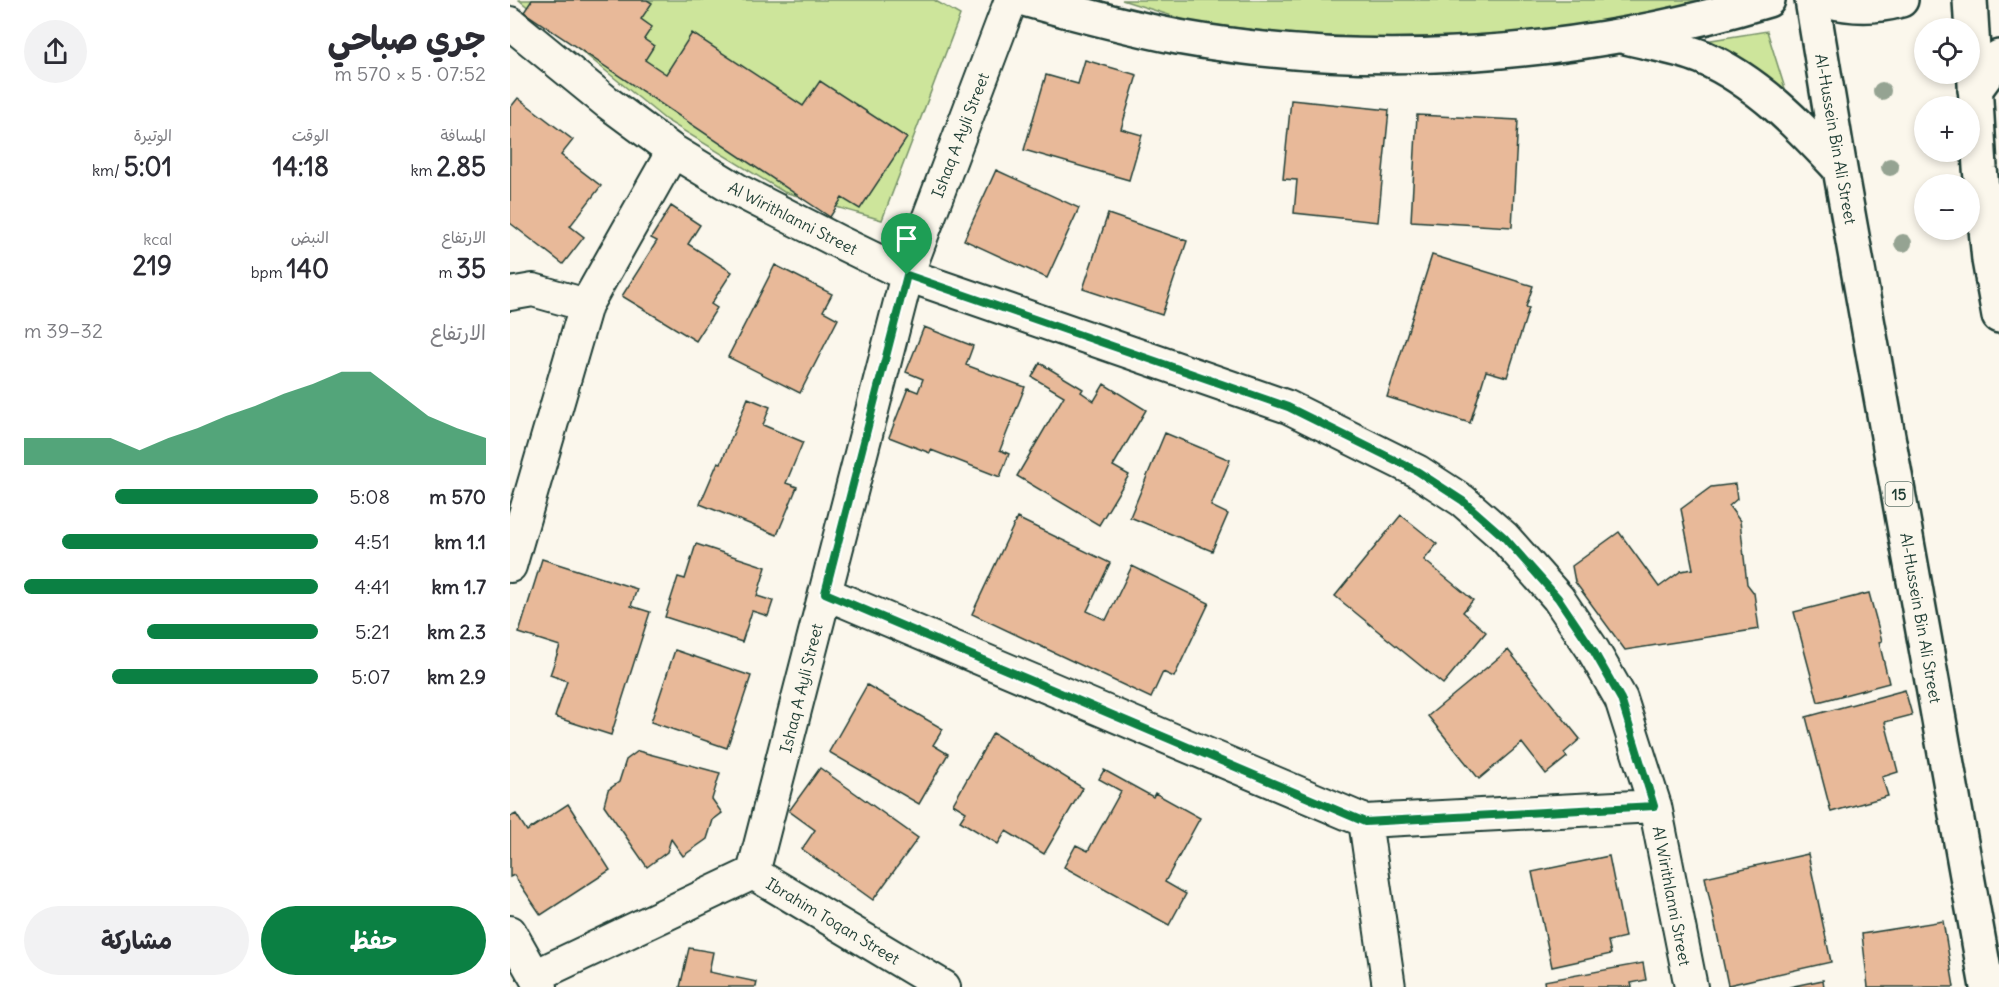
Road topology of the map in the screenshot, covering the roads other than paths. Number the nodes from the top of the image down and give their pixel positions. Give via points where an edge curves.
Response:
1 (1011, 0) edge
2 (1028, 0) edge
3 (1768, 0) edge
4 (1812, 0) edge
5 (1827, 0) edge
6 (1901, 0) edge
7 (1970, 0) edge
8 (510, 23) edge
9 (1622, 36) junction
10 (1999, 57) edge
11 (1975, 90) junction
12 (673, 151) junction
13 (1840, 169) junction
14 (907, 275) junction
15 (510, 294) edge
16 (586, 304) junction
17 (1999, 316) edge
18 (511, 556) edge
19 (825, 593) junction
20 (1654, 806) junction
21 (1365, 822) junction
22 (753, 873) junction
23 (510, 933) edge
24 (538, 981) edge
25 (944, 987) edge
26 (1389, 987) edge
27 (1691, 987) edge
28 (1987, 987) edge

1 - 14 street, Ishaq A Ayli Street
2 - 9 main road via 1180,37 1322,53 1483,53
3 - 9 main road
4 - 13 main road, Al-Hussein Bin Ali Street / 15
5 - 6 main road via 1846,6 1882,6
7 - 11 main road
8 - 12 street, Al Wirithlanni Street
9 - 13 main road via 1701,57 1751,86 1798,124
10 - 11 main road
11 - 17 main road via 1989,260
12 - 14 street, Al Wirithlanni Street via 739,191
12 - 16 street
13 - 28 main road, Al-Hussein Bin Ali Street / 15
14 - 19 street, Ishaq A Ayli Street
14 - 20 street, Al Wirithlanni Street via 1288,407 1417,471 1463,501 1512,546 1558,598 1593,650 1621,699
15 - 16 street via 533,290
16 - 18 street
19 - 21 street
19 - 22 street, Ishaq A Ayli Street
20 - 21 street
20 - 27 street, Al Wirithlanni Street
21 - 26 street
22 - 24 street
22 - 25 street, Ibrahim Toqan Street
23 - 24 street

